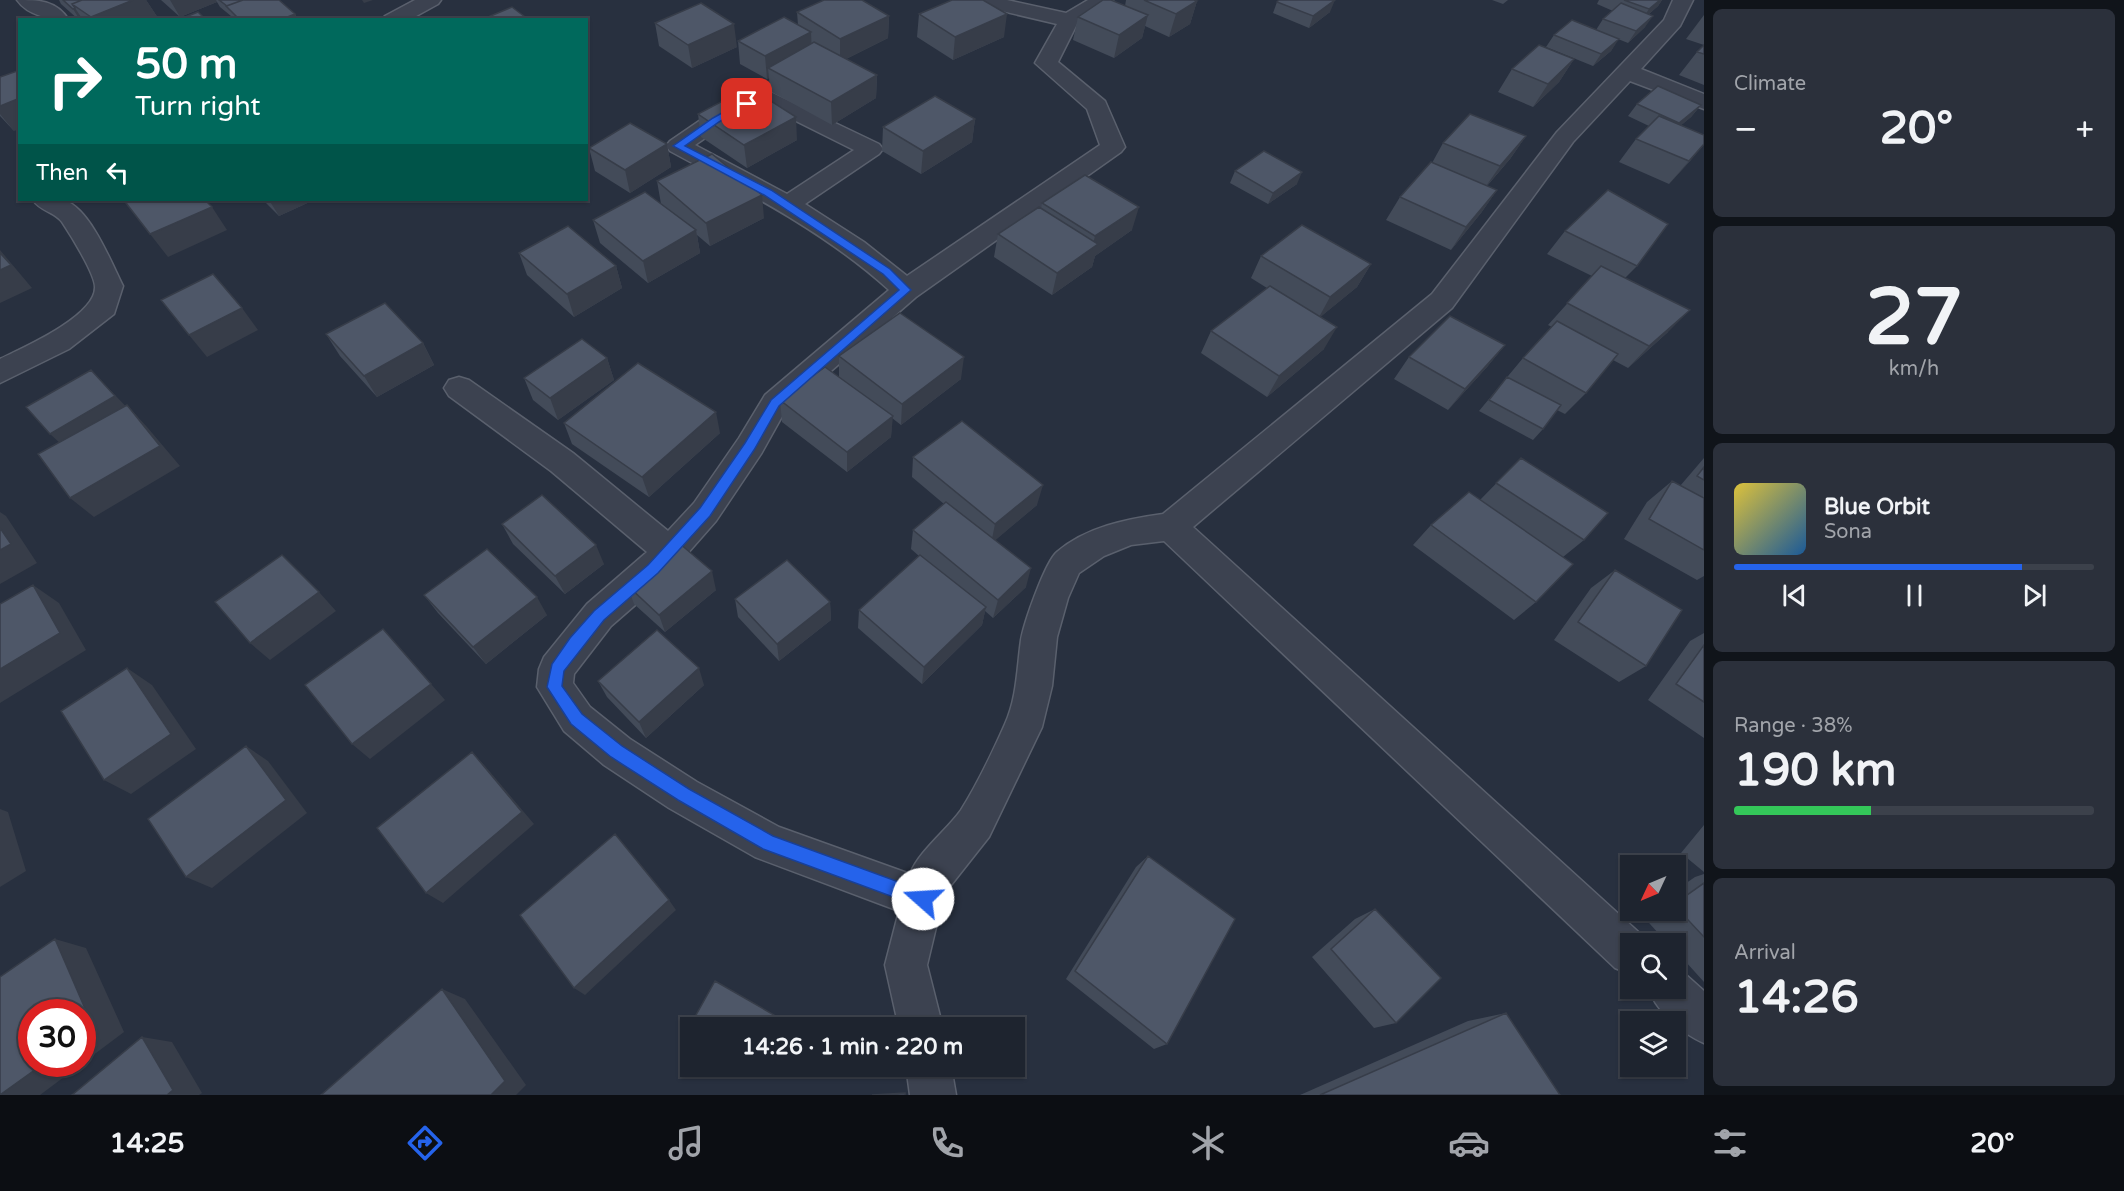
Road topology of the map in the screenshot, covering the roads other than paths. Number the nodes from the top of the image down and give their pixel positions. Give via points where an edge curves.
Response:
1 (431, 0) edge
2 (979, 0) edge
3 (1103, 0) edge
4 (1683, 0) edge
5 (37, 2) edge
6 (57, 18) edge
7 (396, 18) edge
8 (1069, 20) junction
9 (1626, 71) junction
10 (1704, 102) edge
11 (48, 201) edge
12 (788, 205) junction
13 (906, 290) junction
14 (0, 372) edge
15 (459, 388) dead end
16 (1171, 528) junction
17 (669, 551) junction
18 (923, 899) junction
19 (1620, 944) edge
20 (1681, 999) edge
21 (918, 1017) edge
22 (1704, 1021) edge
23 (930, 1077) edge
24 (933, 1095) edge

1 - 7 street
2 - 8 street
3 - 8 street
4 - 9 street via 1673,22
5 - 6 street
8 - 13 street via 1047,63 1097,106 1113,147
9 - 10 street
9 - 16 street via 1564,137 1442,301
11 - 14 street via 69,213 91,247 109,286 104,307 59,342
12 - 12 street via 871,149 762,95 678,146
12 - 13 street
13 - 17 street via 775,403 705,512
15 - 17 street via 562,462
16 - 18 street via 1129,532 1092,546 1067,563 1051,598 1040,637 1034,686 1023,727 975,823 926,884
16 - 19 street
17 - 18 street via 599,615 557,669 555,687 577,719 617,752 674,789 769,843
18 - 21 street via 906,965
20 - 22 street
23 - 24 street

